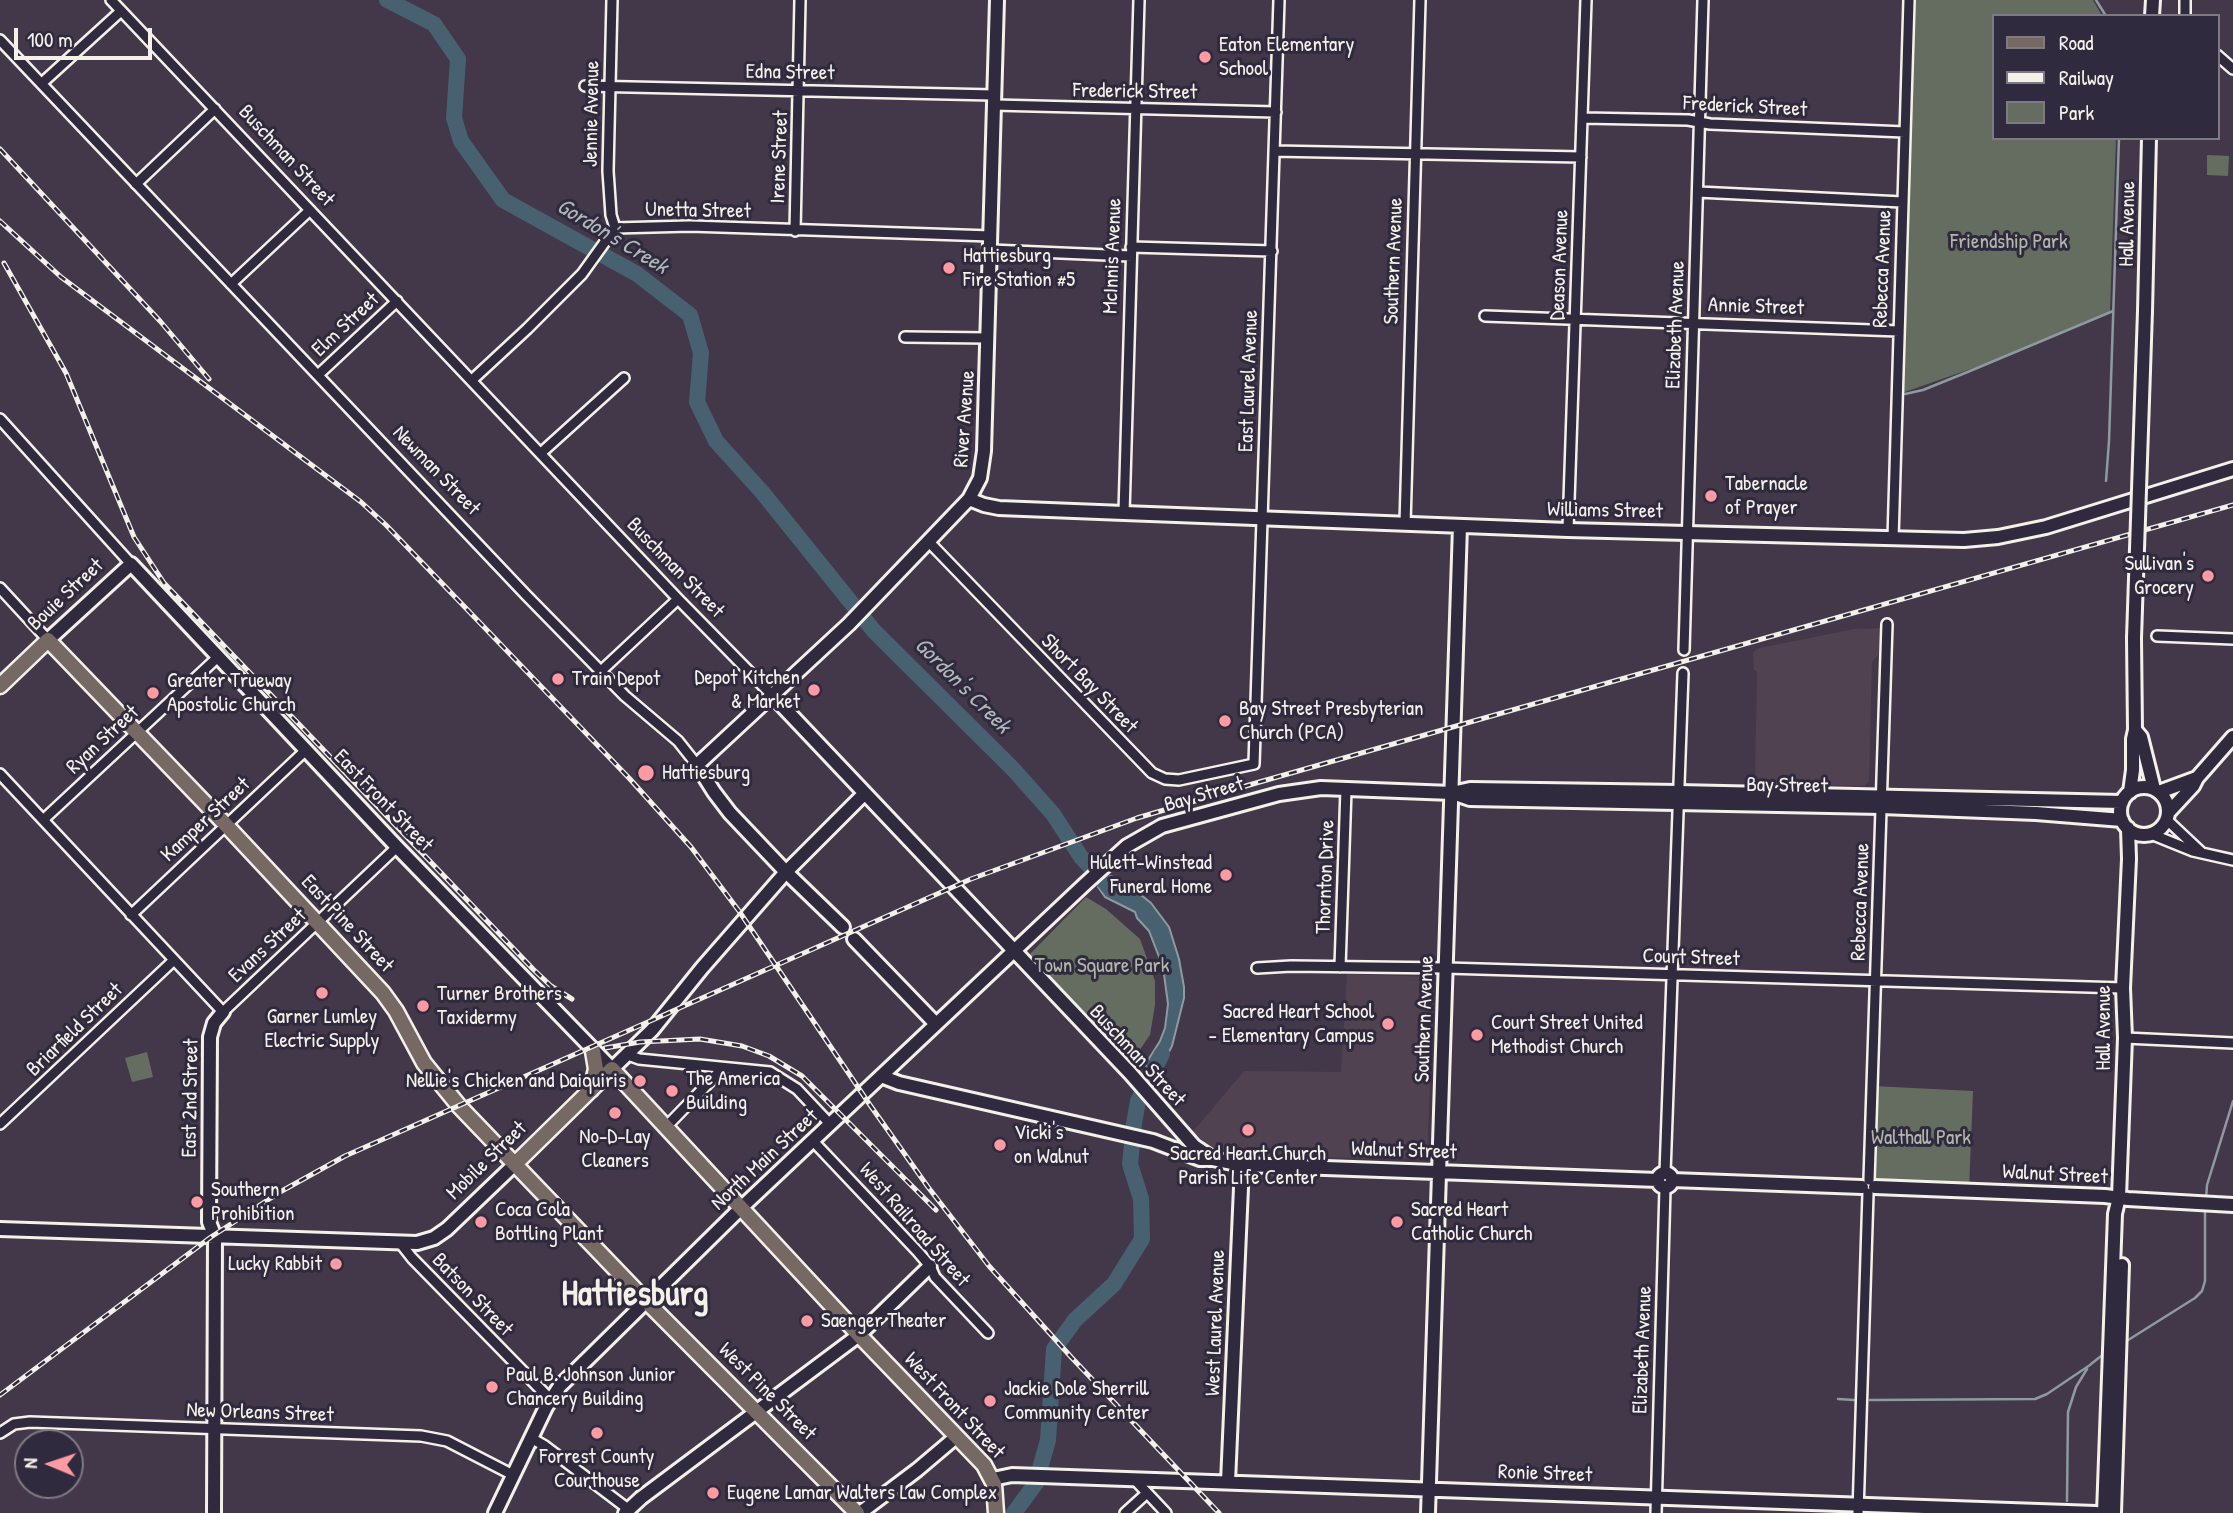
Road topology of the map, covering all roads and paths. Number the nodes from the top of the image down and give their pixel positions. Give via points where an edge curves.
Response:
1 (111, 0) edge
2 (612, 0) edge
3 (800, 0) edge
4 (997, 0) edge
5 (1139, 0) edge
6 (1279, 0) edge
7 (1420, 0) edge
8 (1586, 0) edge
9 (1703, 0) edge
10 (1909, 0) edge
11 (121, 11) junction
12 (0, 40) edge
13 (2219, 57) edge
14 (2233, 69) edge
15 (42, 83) junction
16 (585, 86) dead end
17 (610, 86) junction
18 (799, 92) junction
19 (994, 100) junction
20 (215, 109) junction
21 (1135, 109) junction
22 (1276, 112) junction
23 (1583, 118) junction
24 (1699, 122) junction
25 (1905, 132) junction
26 (2149, 140) edge
27 (1274, 152) junction
28 (1416, 154) junction
29 (1581, 156) junction
30 (136, 184) junction
31 (1698, 192) junction
32 (1902, 202) junction
33 (310, 210) junction
34 (795, 231) junction
35 (613, 232) junction
36 (991, 236) junction
37 (990, 250) junction
38 (1131, 251) junction
39 (1272, 251) junction
40 (231, 284) junction
41 (397, 301) junction
42 (1485, 316) dead end
43 (1576, 318) junction
44 (1695, 322) junction
45 (1899, 331) junction
46 (905, 337) dead end
47 (988, 338) junction
48 (318, 375) junction
49 (624, 378) dead end
50 (471, 380) junction
51 (0, 419) edge
52 (541, 453) junction
53 (2233, 469) edge
54 (969, 499) junction
55 (1124, 513) junction
56 (1262, 517) junction
57 (1405, 524) junction
58 (1460, 526) junction
59 (1569, 530) junction
60 (1686, 532) junction
61 (1893, 539) junction
62 (929, 542) junction
63 (131, 564) junction
64 (0, 587) edge
65 (678, 600) junction
66 (1887, 624) dead end
67 (2157, 636) dead end
68 (2233, 639) edge
69 (48, 640) junction
70 (1684, 650) dead end
71 (218, 657) junction
72 (601, 671) junction
73 (1683, 673) dead end
74 (0, 686) edge
75 (771, 694) junction
76 (2135, 730) junction
77 (136, 733) junction
78 (2233, 737) edge
79 (306, 750) junction
80 (1255, 764) joint
81 (697, 765) junction
82 (0, 775) edge
83 (2197, 778) junction
84 (1346, 789) junction
85 (2157, 790) junction
86 (1452, 793) junction
87 (863, 794) junction
88 (1679, 797) junction
89 (2126, 797) junction
90 (1881, 802) junction
91 (2167, 816) junction
92 (43, 820) junction
93 (2125, 824) junction
94 (226, 825) junction
95 (2146, 834) junction
96 (397, 847) junction
97 (2201, 852) junction
98 (2129, 859) junction
99 (2233, 860) edge
100 (1104, 867) joint
101 (786, 872) junction
102 (131, 915) junction
103 (317, 924) junction
104 (843, 927) dead end
105 (854, 939) dead end
106 (1013, 950) junction
107 (174, 960) junction
108 (1340, 967) junction
109 (1257, 968) dead end
110 (1446, 968) junction
111 (1673, 975) junction
112 (1876, 981) junction
113 (2123, 988) junction
114 (223, 1012) junction
115 (936, 1024) junction
116 (2125, 1038) junction
117 (2233, 1043) edge
118 (593, 1051) junction
119 (628, 1055) junction
120 (723, 1068) junction
121 (612, 1069) junction
122 (881, 1076) junction
123 (591, 1090) junction
124 (0, 1124) edge
125 (831, 1125) junction
126 (666, 1127) junction
127 (1178, 1129) junction
128 (813, 1141) junction
129 (1149, 1141) junction
130 (1213, 1158) junction
131 (515, 1164) junction
132 (1242, 1165) junction
133 (1439, 1171) junction
134 (1665, 1180) junction
135 (1868, 1187) junction
136 (2119, 1197) junction
137 (2233, 1205) edge
138 (741, 1208) junction
139 (0, 1229) edge
140 (215, 1237) junction
141 (401, 1244) junction
142 (930, 1266) junction
143 (646, 1301) junction
144 (988, 1333) dead end
145 (859, 1335) junction
146 (550, 1399) junction
147 (756, 1412) junction
148 (215, 1429) junction
149 (0, 1433) edge
150 (956, 1437) junction
151 (531, 1438) junction
152 (513, 1475) junction
153 (993, 1479) junction
154 (1135, 1480) junction
155 (1228, 1482) junction
156 (1429, 1490) junction
157 (1147, 1493) junction
158 (1656, 1497) junction
159 (996, 1508) edge
160 (1858, 1509) edge
161 (626, 1511) edge
162 (214, 1513) edge
163 (495, 1513) edge
164 (859, 1513) edge
165 (1125, 1513) edge
166 (1166, 1513) edge
167 (1428, 1513) edge
168 (1656, 1513) edge
169 (2096, 1513) edge
170 (2104, 1513) edge
171 (2114, 1513) edge

1 - 11 street, Buschman Street
2 - 17 street, Jennie Avenue
3 - 18 street, Irene Street
4 - 19 street, River Avenue
5 - 21 street, McInnis Avenue
6 - 22 street, East Laurel Avenue
7 - 28 street, Southern Avenue
8 - 23 street, Deason Avenue
9 - 24 street, Elizabeth Avenue
10 - 25 street, Rebecca Avenue
11 - 15 street
11 - 20 street, Buschman Street
12 - 15 street, Newman Street
13 - 14 street
15 - 30 street, Newman Street
16 - 17 street, Edna Street
17 - 18 street, Edna Street
17 - 35 street, Jennie Avenue via 608,171
18 - 19 street, Edna Street
18 - 34 street, Irene Street
19 - 21 street, Frederick Street
19 - 36 street, River Avenue
20 - 30 street
20 - 33 street, Buschman Street
21 - 22 street, Frederick Street
21 - 38 street, McInnis Avenue
22 - 27 street, East Laurel Avenue
23 - 24 street, Frederick Street
23 - 29 street, Deason Avenue
24 - 25 street, Frederick Street
24 - 31 street, Elizabeth Avenue
25 - 32 street, Rebecca Avenue
26 - 76 street, Hall Avenue, bridge
27 - 28 street
27 - 39 street, East Laurel Avenue
28 - 29 street
28 - 57 street, Southern Avenue
29 - 43 street, Deason Avenue
30 - 40 street, Newman Street
31 - 32 street
31 - 44 street, Elizabeth Avenue
32 - 45 street, Rebecca Avenue
33 - 40 street
33 - 41 street, Buschman Street
34 - 35 street, Unetta Street via 690,226
34 - 36 street, Unetta Street
35 - 50 street via 582,274
36 - 37 street, River Avenue
37 - 38 street
37 - 47 street, River Avenue
38 - 39 street
38 - 55 street, McInnis Avenue
39 - 56 street, East Laurel Avenue
40 - 48 street, Newman Street
41 - 48 street, Elm Street
41 - 50 street, Buschman Street
42 - 43 street, Annie Street
43 - 44 street, Annie Street
43 - 59 street, Deason Avenue
44 - 45 street, Annie Street
44 - 60 street, Elizabeth Avenue
45 - 61 street, Rebecca Avenue
46 - 47 street
47 - 54 street, River Avenue via 983,464
48 - 72 street, Newman Street
49 - 52 street
50 - 52 street, Buschman Street
51 - 63 street, East Front Street
52 - 65 street, Buschman Street
53 - 61 street, Williams Street via 2033,530 1964,540
54 - 55 street, Williams Street via 999,508
54 - 62 street, River Avenue
55 - 56 street, Williams Street
56 - 57 street, Williams Street
56 - 80 street, East Laurel Avenue
57 - 58 street, Williams Street
58 - 59 street, Williams Street
58 - 86 street, Southern Avenue
59 - 60 street, Williams Street
60 - 61 street, Williams Street
60 - 70 street, Elizabeth Avenue
62 - 75 street, River Avenue via 849,624
62 - 80 street, Short Bay Street via 1145,768 1165,779 1179,780
63 - 69 street, Bouie Street
63 - 71 street, East Front Street
64 - 69 street, East Pine Street
65 - 72 street
65 - 75 street, Buschman Street
66 - 90 street, Rebecca Avenue
67 - 68 street
69 - 74 main road, Bouie Street
69 - 77 main road, East Pine Street
71 - 77 street, Ryan Street
71 - 79 street, East Front Street
72 - 81 street, Newman Street via 678,741
73 - 88 street, Elizabeth Avenue
75 - 81 street, River Avenue
75 - 87 street, Buschman Street
76 - 85 street
76 - 89 street
77 - 92 street, Ryan Street
77 - 94 main road, East Pine Street
78 - 83 street
79 - 94 street, Kamper Street
79 - 96 street, East Front Street
81 - 101 street, Newman Street via 719,801
82 - 92 street
83 - 85 street
83 - 91 street
84 - 86 street, Bay Street
84 - 100 street, Bay Street via 1289,792 1173,822 1139,838
84 - 108 street, Thornton Drive
85 - 89 street via 2140,787
85 - 91 street via 2165,799
86 - 88 street, Bay Street via 1469,799
86 - 110 street, Southern Avenue
87 - 101 street, Mobile Street
87 - 106 street, Buschman Street
88 - 90 street, Bay Street
88 - 111 street, Elizabeth Avenue
89 - 90 street, Bay Street
89 - 93 street
90 - 93 street, Bay Street
90 - 112 street, Rebecca Avenue
91 - 95 street via 2161,827
91 - 97 street
92 - 102 street
93 - 95 street
93 - 98 street, Hall Avenue
94 - 102 street, Kamper Street
94 - 103 main road, East Pine Street
95 - 97 street
95 - 98 street, Hall Avenue
96 - 103 street, Evans Street
96 - 118 street, East Front Street
97 - 99 street
98 - 113 street, Hall Avenue
100 - 106 street, North Main Street
101 - 104 street, Newman Street
101 - 119 street, Mobile Street
102 - 107 street
103 - 114 street, Evans Street
103 - 131 main road, East Pine Street via 389,1001 439,1083
105 - 115 street
106 - 115 street, North Main Street
106 - 127 street, Buschman Street
107 - 114 street
107 - 124 street, Briarfield Street
108 - 109 street, Court Street
108 - 110 street, Court Street
110 - 111 street, Court Street
110 - 133 street, Southern Avenue
111 - 112 street, Court Street
111 - 134 street, Elizabeth Avenue
112 - 113 street, Court Street
112 - 135 street, Rebecca Avenue
113 - 116 street, Hall Avenue
114 - 140 street, East 2nd Street via 210,1037 209,1222
115 - 122 street, North Main Street
116 - 117 street
116 - 136 street, Hall Avenue
118 - 121 street, East Front Street
118 - 123 main road via 596,1061
119 - 120 street
119 - 121 street, Mobile Street
120 - 125 street via 778,1076 797,1088
120 - 126 street
121 - 123 main road, Mobile Street
121 - 126 main road, East Front Street
122 - 125 street, North Main Street
122 - 129 street, Walnut Street
123 - 131 main road, Mobile Street
125 - 128 street, North Main Street
126 - 138 main road, East Front Street
127 - 129 street via 1170,1138
127 - 130 street, Buschman Street
128 - 138 street, North Main Street
128 - 142 street, West Railroad Street
129 - 130 street, Walnut Street via 1200,1159
130 - 132 street, Walnut Street
131 - 141 street, Mobile Street via 440,1235
131 - 143 main road, East Pine Street
132 - 133 street, Walnut Street
132 - 155 street, West Laurel Avenue
133 - 134 street, Walnut Street
133 - 156 street, Southern Avenue
134 - 135 street, Walnut Street
134 - 158 street, Elizabeth Avenue
135 - 136 street, Walnut Street
135 - 160 street, Rebecca Avenue
136 - 137 street, Walnut Street
136 - 170 street, Hall Avenue
136 - 171 street, Hall Avenue via 2123,1214
138 - 143 street, North Main Street
138 - 145 main road, West Front Street
139 - 140 street, Mobile Street
140 - 141 street, Mobile Street
140 - 148 street, East 2nd Street
141 - 146 street, Batson Street
142 - 144 street, West Railroad Street via 934,1277
142 - 145 street
143 - 146 street, North Main Street
143 - 147 main road, West Pine Street
145 - 147 street
145 - 150 main road, West Front Street
146 - 151 street, North Main Street
147 - 161 street
147 - 164 main road, West Pine Street
148 - 149 street, New Orleans Street via 30,1422 14,1424
148 - 152 street, New Orleans Street via 430,1437
148 - 162 street, East 2nd Street
150 - 153 main road, West Front Street
150 - 164 street
151 - 152 street, North Main Street
151 - 161 street
152 - 163 street, North Main Street
153 - 154 street, Ronie Street via 1012,1475
153 - 159 main road
154 - 155 street, Ronie Street
154 - 157 street
155 - 156 street, Ronie Street
156 - 158 street, Ronie Street
156 - 167 street, Southern Avenue
157 - 165 street
157 - 166 street
158 - 160 street, Ronie Street
158 - 168 street, Elizabeth Avenue
160 - 169 street, Ronie Street

